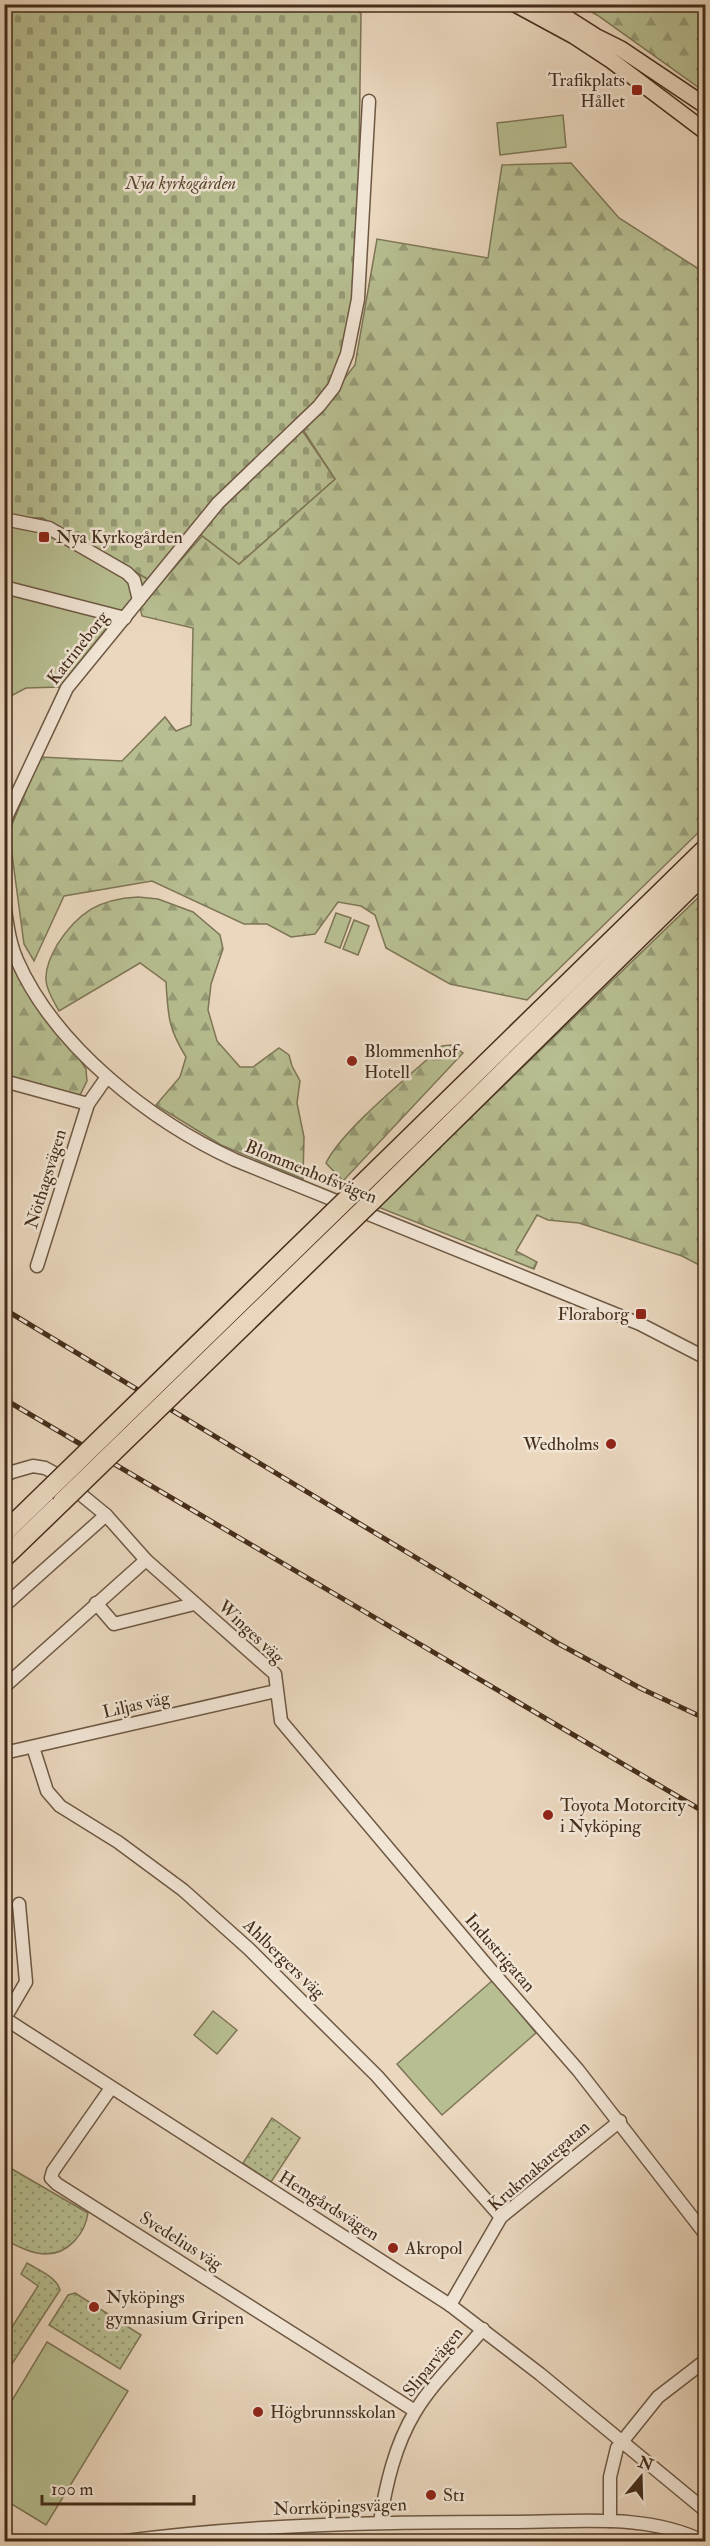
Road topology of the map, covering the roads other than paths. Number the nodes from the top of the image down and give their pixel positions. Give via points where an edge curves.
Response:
1 (515, 4) edge
2 (544, 4) edge
3 (369, 101) dead end
4 (705, 106) edge
5 (705, 132) edge
6 (4, 519) edge
7 (4, 587) edge
8 (139, 600) junction
9 (125, 618) junction
10 (4, 822) edge
11 (705, 848) edge
12 (705, 873) edge
13 (4, 903) edge
14 (107, 1077) junction
15 (4, 1081) edge
16 (88, 1104) junction
17 (38, 1266) dead end
18 (705, 1358) edge
19 (4, 1476) edge
20 (106, 1515) junction
21 (4, 1533) edge
22 (4, 1558) edge
23 (146, 1560) junction
24 (96, 1603) junction
25 (194, 1604) junction
26 (4, 1606) edge
27 (4, 1687) edge
28 (276, 1691) junction
29 (33, 1747) junction
30 (4, 1753) edge
31 (19, 1904) dead end
32 (5, 2018) edge
33 (111, 2088) junction
34 (620, 2121) junction
35 (501, 2217) junction
36 (705, 2235) edge
37 (450, 2305) junction
38 (483, 2329) junction
39 (705, 2360) edge
40 (415, 2411) junction
41 (622, 2442) junction
42 (705, 2509) edge
43 (610, 2521) junction
44 (380, 2522) junction
45 (118, 2541) edge
46 (705, 2541) edge

1 - 5 main road via 593,48
2 - 4 main road
3 - 8 street, Katrineborg via 358,299 341,373 319,406 218,503
6 - 8 street via 49,528 127,573 134,580
7 - 9 street
8 - 9 street, Katrineborg
9 - 10 street, Katrineborg via 67,688
11 - 21 highway, bridge
12 - 22 highway, bridge
13 - 14 street, Blommenhofsvägen via 13,950 29,983 63,1030
14 - 16 street, Nöthagsvägen
14 - 18 street, Blommenhofsvägen via 211,1149 632,1320
15 - 16 street
16 - 17 street, Nöthagsvägen
19 - 20 street via 33,1466 45,1468
20 - 23 street, Winges väg
20 - 26 street
23 - 24 street
23 - 25 street, Winges väg
24 - 25 street, Winges väg via 114,1624
24 - 27 street
25 - 28 street, Winges väg via 275,1674
28 - 29 street, Liljas väg
28 - 34 street, Industrigatan via 281,1721
29 - 30 street, Liljas väg
29 - 35 street, Ahlbergers väg via 47,1791 60,1806 183,1890 249,1949 376,2076
31 - 32 street via 26,1982
32 - 33 street, Hemgårdsvägen
33 - 37 street, Hemgårdsvägen
33 - 40 street, Svedelius väg via 51,2178
34 - 35 street, Krukmakaregatan
34 - 36 street, Industrigatan
35 - 37 street, Krukmakaregatan
37 - 38 street, Hemgårdsvägen
38 - 40 street, Sliparvägen
38 - 41 street, Hemgårdsvägen
39 - 41 street via 658,2397
40 - 44 street, Sliparvägen via 387,2482
41 - 42 street, Hemgårdsvägen
41 - 43 street via 612,2465
43 - 44 street, Norrköpingsvägen
43 - 46 street, Norrköpingsvägen via 656,2525
44 - 45 street, Norrköpingsvägen

